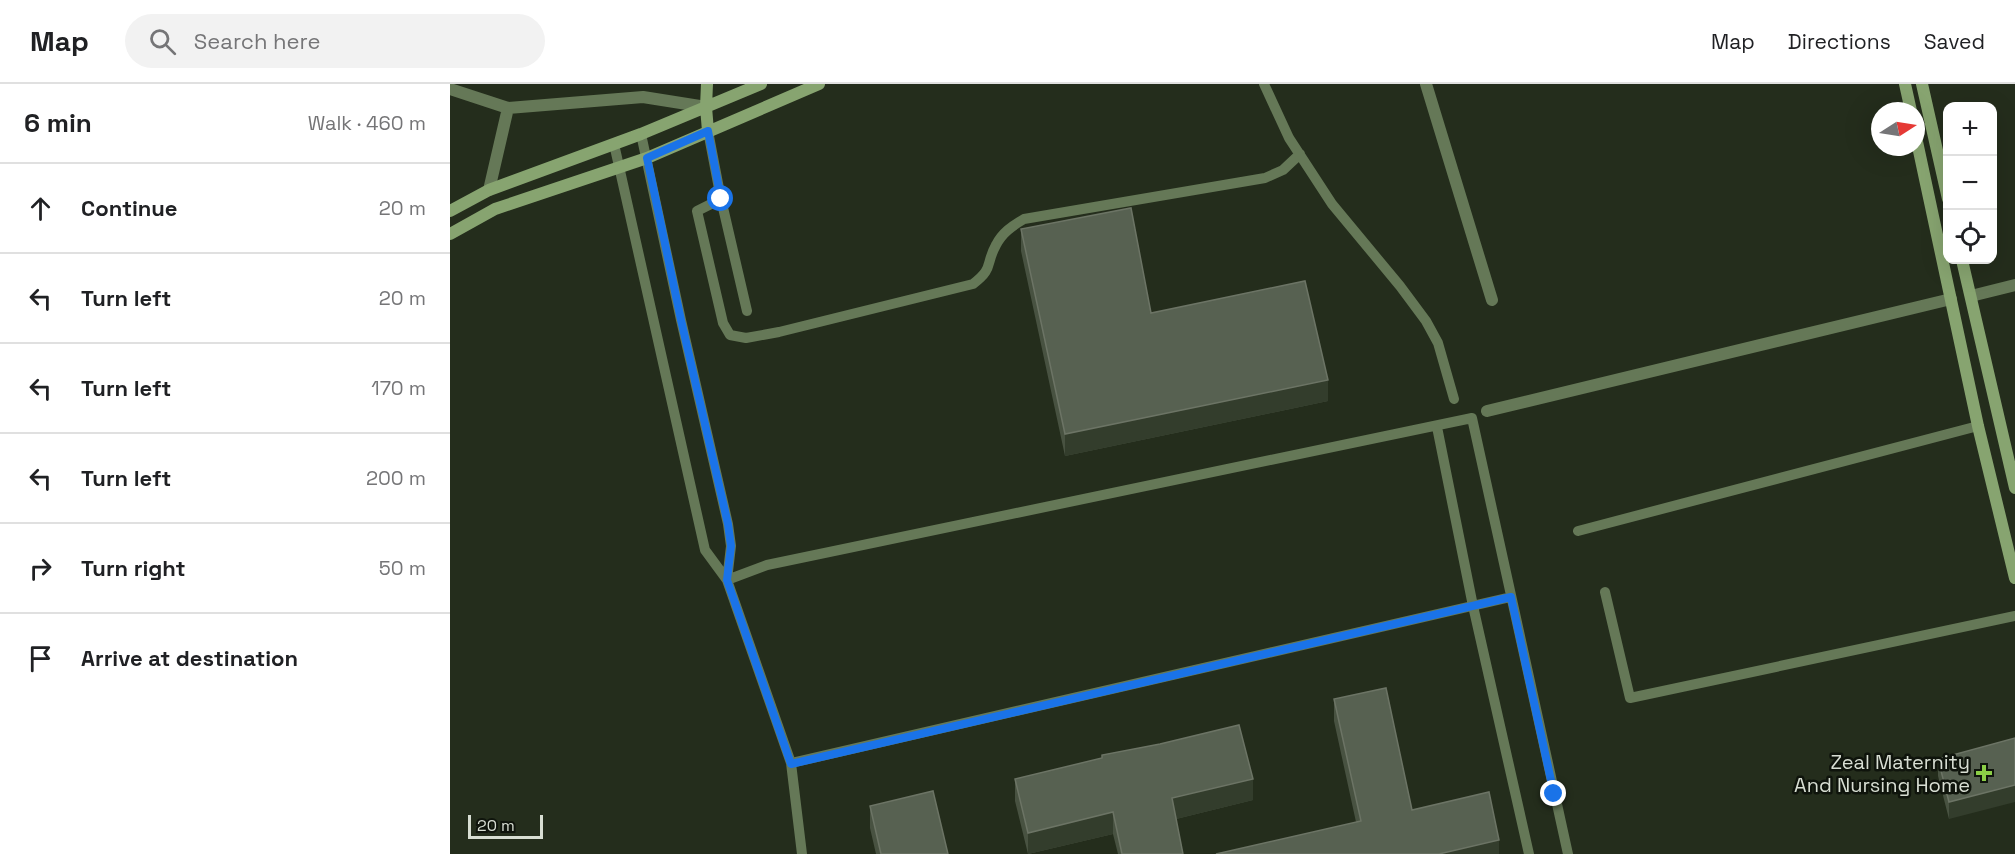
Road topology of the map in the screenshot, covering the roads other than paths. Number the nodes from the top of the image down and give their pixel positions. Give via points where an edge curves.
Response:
1 (707, 84) edge
2 (761, 84) edge
3 (819, 84) edge
4 (1264, 84) edge
5 (1426, 84) edge
6 (1905, 84) edge
7 (1922, 84) edge
8 (458, 89) edge
9 (1909, 102) edge
10 (706, 107) junction
11 (508, 108) junction
12 (708, 131) junction
13 (641, 134) junction
14 (614, 144) junction
15 (1300, 154) junction
16 (1920, 156) edge
17 (647, 158) junction
18 (620, 167) junction
19 (1943, 181) edge
20 (489, 190) junction
21 (721, 199) junction
22 (450, 211) edge
23 (450, 234) edge
24 (1963, 264) edge
25 (2015, 285) edge
26 (1971, 296) junction
27 (1951, 299) junction
28 (1492, 300) dead end
29 (747, 311) dead end
30 (1454, 399) dead end
31 (1487, 411) dead end
32 (1978, 426) junction
33 (1437, 427) junction
34 (2012, 465) edge
35 (2015, 488) edge
36 (1578, 531) dead end
37 (2015, 578) edge
38 (727, 580) junction
39 (1605, 592) dead end
40 (1511, 597) junction
41 (1473, 606) junction
42 (2015, 616) edge
43 (791, 764) junction
44 (802, 854) edge
45 (1529, 854) edge
46 (1568, 854) edge

1 - 10 main road
2 - 10 main road
3 - 12 main road
4 - 15 lane
5 - 28 street
6 - 9 main road
7 - 19 main road
8 - 11 street
10 - 11 street via 644,97
10 - 12 main road
10 - 13 main road
11 - 20 street
12 - 17 main road
12 - 21 lane
13 - 14 main road
13 - 17 lane
14 - 18 lane
14 - 20 main road
15 - 21 lane via 1283,170 1265,178 1024,219 1009,228 996,244 986,274 973,284 746,338 730,335 723,323 697,211
15 - 30 lane via 1332,204 1426,321 1438,343
16 - 27 main road
17 - 18 main road
17 - 38 lane via 728,524 731,546
18 - 23 main road via 495,209
18 - 38 lane via 705,550
20 - 22 main road
21 - 29 lane
24 - 26 main road
25 - 26 street
26 - 34 main road
27 - 31 street
27 - 32 main road
32 - 36 lane
32 - 37 main road
33 - 38 lane via 768,565
33 - 40 lane via 1472,418
33 - 41 lane
34 - 35 main road
38 - 43 lane
39 - 42 lane via 1630,698
40 - 41 lane
40 - 46 lane
41 - 43 lane
41 - 45 lane
43 - 44 lane

